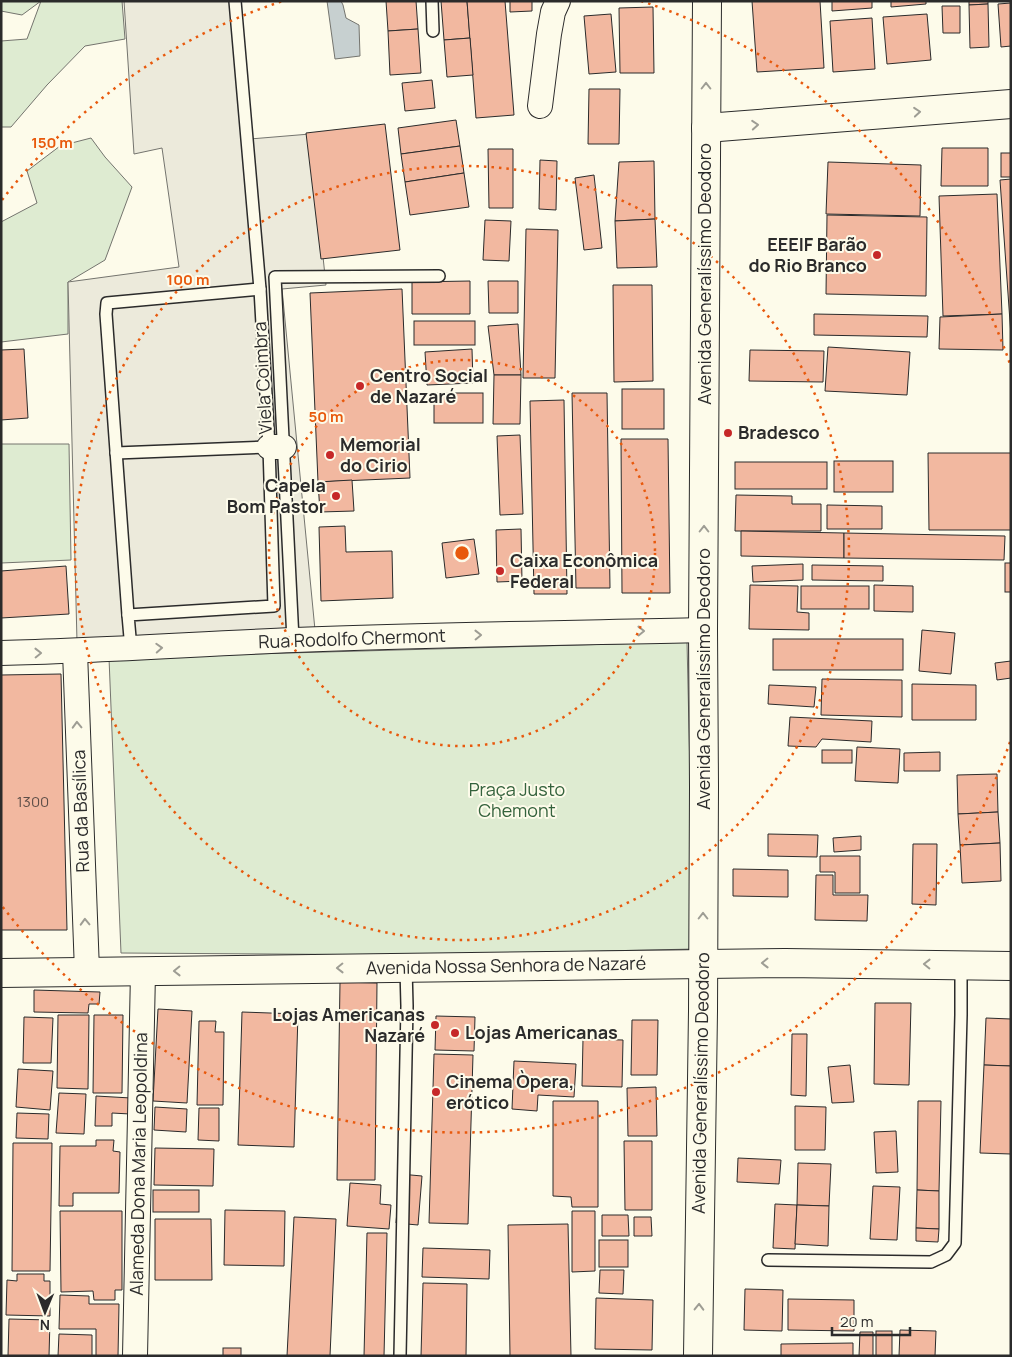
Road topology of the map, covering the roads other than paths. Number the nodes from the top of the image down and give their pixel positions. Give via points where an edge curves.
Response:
1 (235, 1) edge
2 (432, 1) edge
3 (558, 1) edge
4 (707, 1) edge
5 (433, 30) dead end
6 (1011, 104) edge
7 (540, 106) dead end
8 (706, 128) junction
9 (439, 276) dead end
10 (260, 289) junction
11 (276, 447) junction
12 (116, 452) junction
13 (128, 615) junction
14 (703, 630) junction
15 (293, 640) junction
16 (131, 649) junction
17 (75, 652) junction
18 (1, 653) edge
19 (703, 964) junction
20 (961, 964) junction
21 (1011, 966) edge
22 (406, 967) junction
23 (86, 971) junction
24 (143, 972) junction
25 (1, 973) edge
26 (768, 1260) dead end
27 (135, 1356) edge
28 (400, 1356) edge
29 (698, 1356) edge

1 - 10 lane
2 - 5 lane
3 - 7 street via 549,34
8 -> 4 street, Avenida Generalíssimo Deodoro
8 -> 6 street
14 -> 8 street, Avenida Generalíssimo Deodoro
9 - 11 lane, Viela Coimbra via 276,277
10 - 11 lane
10 - 12 lane via 107,303
11 - 12 lane
11 - 13 lane via 274,606
11 - 15 lane, Viela Coimbra
12 - 13 lane
13 - 16 lane
15 -> 14 street, Rua Rodolfo Chermont
19 -> 14 street, Avenida Generalíssimo Deodoro
16 -> 15 street, Rua Rodolfo Chermont
16 - 17 street, Rua Rodolfo Chermont
18 -> 17 street, Rua Rodolfo Chermont
23 -> 17 street, Rua da Basílica
20 -> 19 street, Avenida Nossa Senhora de Nazaré
19 - 22 street, Avenida Nossa Senhora de Nazaré
29 -> 19 street, Avenida Generalíssimo Deodoro
20 - 21 street, Avenida Nossa Senhora de Nazaré
20 - 26 lane via 955,1243 946,1255 931,1262
22 -> 24 street, Avenida Nossa Senhora de Nazaré
22 - 28 lane
23 - 24 street, Avenida Nossa Senhora de Nazaré
23 - 25 street, Avenida Nossa Senhora de Nazaré
24 - 27 street, Alameda Dona Maria Leopoldina

